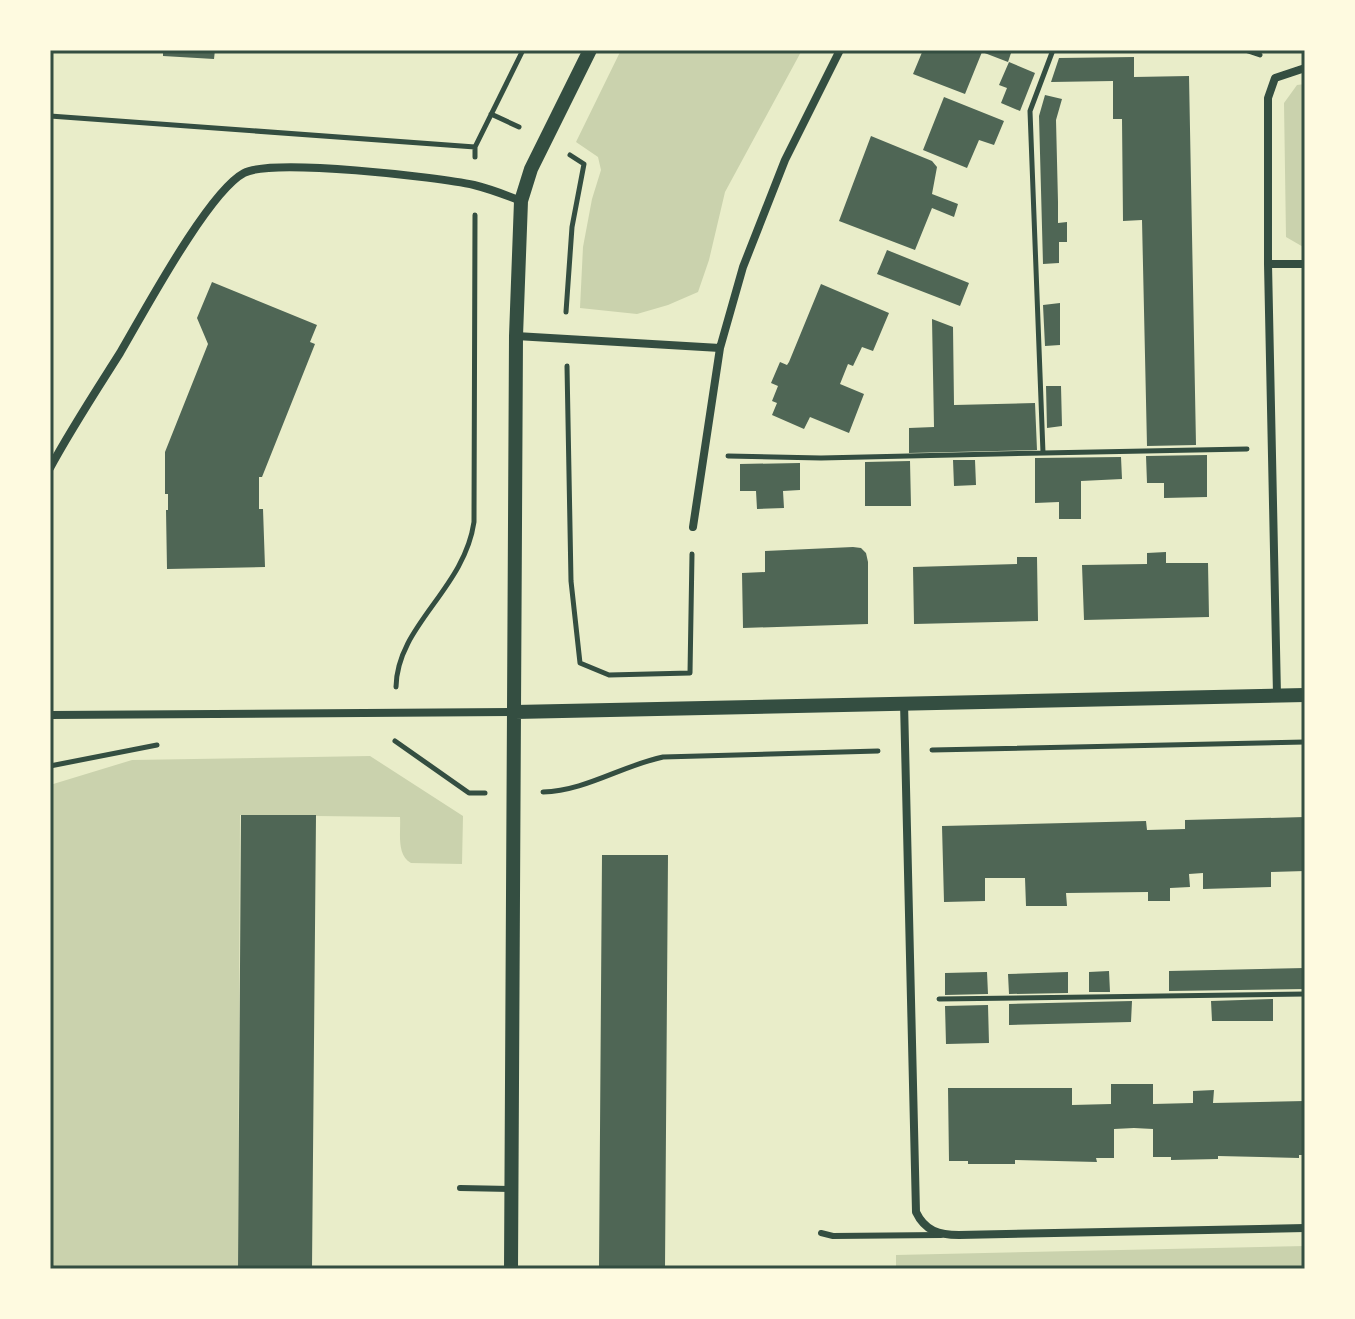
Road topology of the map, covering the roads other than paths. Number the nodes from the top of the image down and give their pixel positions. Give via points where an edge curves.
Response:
1 (590, 50) edge
2 (840, 50) edge
3 (1305, 68) edge
4 (521, 201) junction
5 (1268, 264) junction
6 (1305, 264) edge
7 (516, 336) junction
8 (720, 348) junction
9 (50, 468) edge
10 (693, 527) road end
11 (1277, 695) junction
12 (1305, 695) edge
13 (904, 702) junction
14 (515, 712) junction
15 (50, 715) edge
16 (460, 1188) dead end
17 (511, 1189) junction
18 (1305, 1228) edge
19 (821, 1233) dead end
20 (945, 1235) junction
21 (511, 1269) edge

1 - 4 street via 531,169
2 - 8 street via 785,160 743,267
3 - 5 street via 1275,78 1268,98
4 - 7 street
4 - 9 street via 475,185 298,166 245,173 223,192 183,249
5 - 6 street
5 - 11 street
7 - 8 street
7 - 14 street
8 - 10 street
11 - 12 street
11 - 13 street
13 - 14 street
13 - 20 street via 916,1212 922,1224
14 - 15 street
14 - 17 street
16 - 17 lane
17 - 21 street
18 - 20 street
19 - 20 lane

